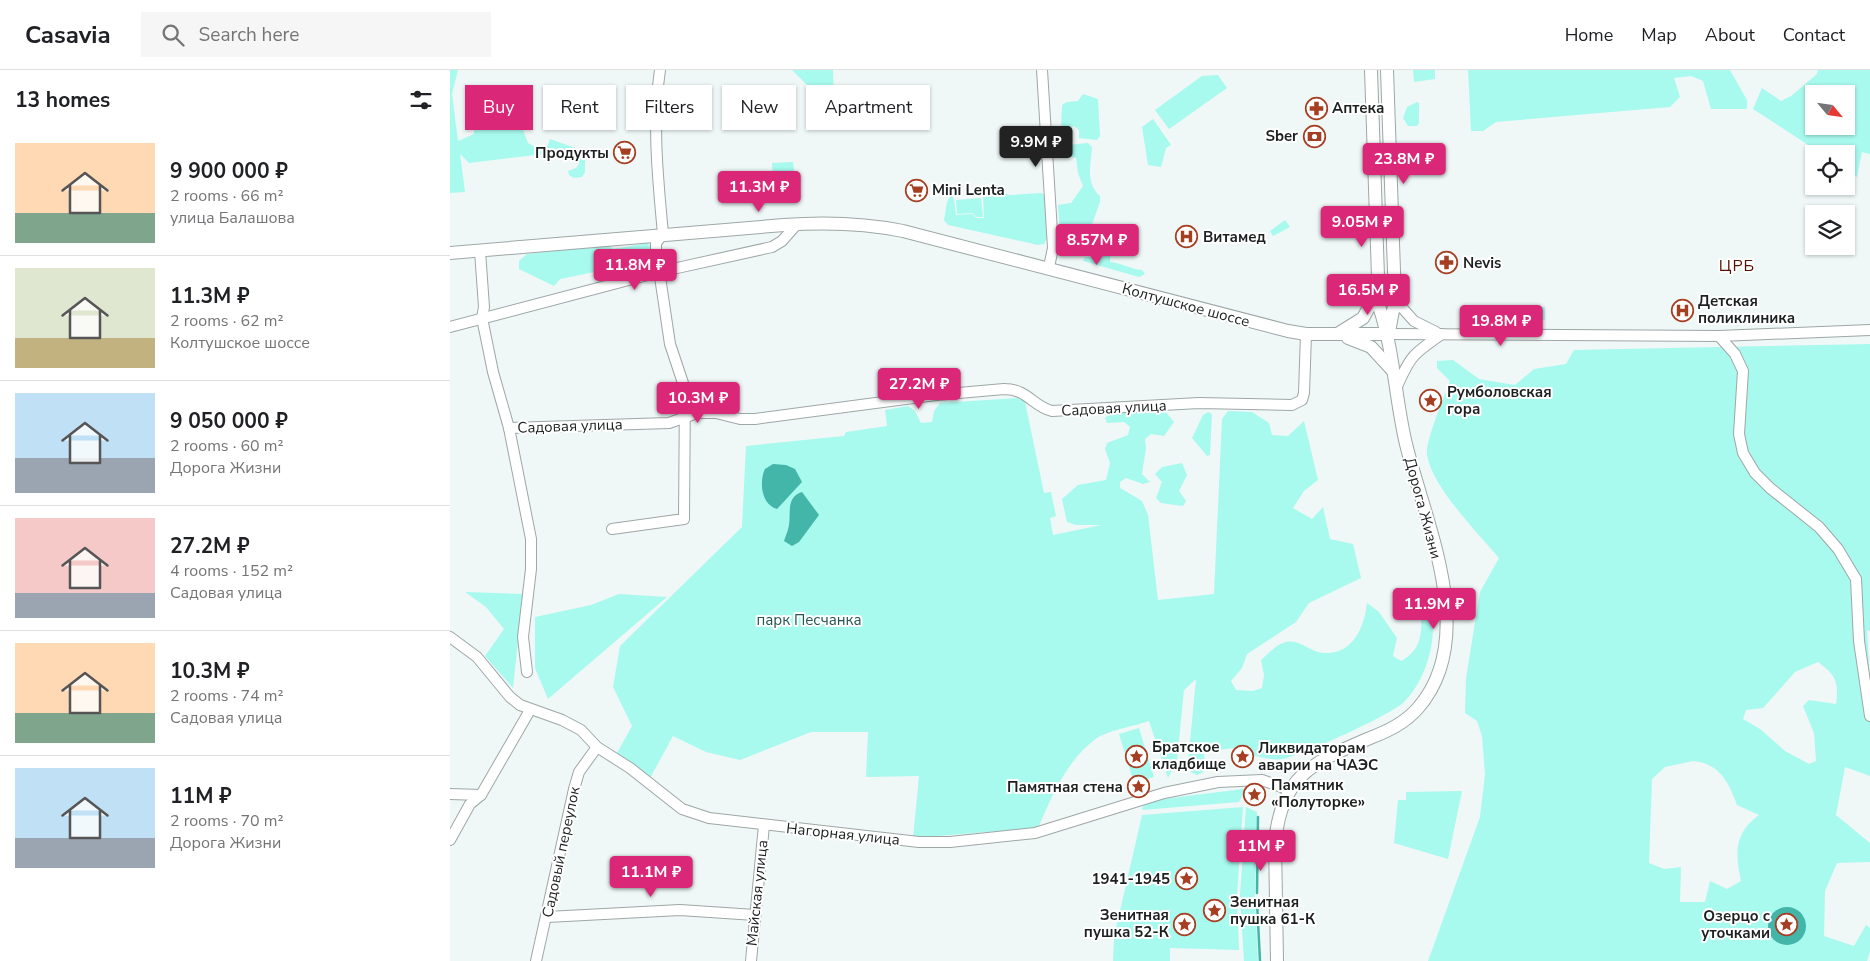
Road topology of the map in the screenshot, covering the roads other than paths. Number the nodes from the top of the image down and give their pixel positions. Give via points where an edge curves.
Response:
1 (660, 70) edge
2 (1042, 70) edge
3 (1371, 70) edge
4 (1387, 70) edge
5 (797, 224) junction
6 (663, 234) junction
7 (480, 251) junction
8 (450, 253) edge
9 (1049, 268) junction
10 (659, 272) junction
11 (1378, 292) junction
12 (1395, 300) junction
13 (482, 318) junction
14 (450, 327) edge
15 (1870, 330) edge
16 (1306, 334) junction
17 (1336, 334) junction
18 (1388, 334) junction
19 (1442, 334) junction
20 (1719, 336) junction
21 (1393, 371) junction
22 (1396, 390) junction
23 (686, 418) junction
24 (509, 428) junction
25 (612, 529) dead end
26 (450, 637) edge
27 (527, 672) dead end
28 (530, 710) junction
29 (1870, 716) edge
30 (597, 747) junction
31 (1290, 790) junction
32 (450, 794) edge
33 (481, 795) junction
34 (764, 825) junction
35 (450, 840) edge
36 (755, 915) junction
37 (547, 917) junction
38 (536, 961) edge
39 (750, 961) edge
40 (1277, 961) edge

1 - 6 street via 656,142
2 - 9 street via 1053,248
3 - 11 main road, Дорога Жизни
4 - 12 main road, Дорога Жизни
5 - 6 main road, Колтушское шоссе
5 - 9 main road, Колтушское шоссе via 889,228
5 - 10 street via 772,247
6 - 7 main road, Колтушское шоссе
6 - 10 street via 656,243
7 - 8 main road, Колтушское шоссе
7 - 13 street
9 - 16 main road, Колтушское шоссе
10 - 13 street
10 - 23 street via 670,344 685,389
11 - 17 main road via 1363,318
11 - 18 main road, Дорога Жизни
12 - 18 main road, Дорога Жизни
12 - 19 street via 1414,321
13 - 14 street
13 - 24 street
15 - 20 street, Колтушское шоссе
16 - 17 main road, Колтушское шоссе
16 - 23 street, Садовая улица via 1304,393 1298,404 1292,405 1199,403 1052,411 1013,389 929,396 755,419 716,413 697,413
17 - 18 main road, Колтушское шоссе
17 - 21 main road via 1371,347
18 - 19 street, Колтушское шоссе
18 - 21 main road, Дорога Жизни
19 - 20 street, Колтушское шоссе
19 - 22 street via 1412,356
20 - 29 street via 1735,354 1743,371 1739,434 1743,453 1755,473 1770,488 1819,527 1838,549 1856,579 1859,641
21 - 22 main road, Дорога Жизни
22 - 31 main road, Дорога Жизни via 1406,443 1444,586 1448,614 1443,657 1429,694 1404,721 1316,764
23 - 24 street, Садовая улица via 669,423
23 - 25 street via 684,519
24 - 27 street via 531,539 523,637
26 - 28 street, Нагорная улица via 478,657 510,697
28 - 30 street, Нагорная улица via 581,730
28 - 33 street
30 - 34 street, Нагорная улица via 682,809 709,818
30 - 37 street, Садовый переулок via 579,772
31 - 34 street, Нагорная улица via 1262,780 1218,782 1172,791 1035,833 950,842 919,842
31 - 40 main road, Дорога Жизни via 1277,825 1275,842
32 - 33 street
33 - 35 street via 470,804
34 - 36 street, Майская улица
36 - 37 street via 680,910
36 - 39 street, Майская улица
37 - 38 street, Садовый переулок

